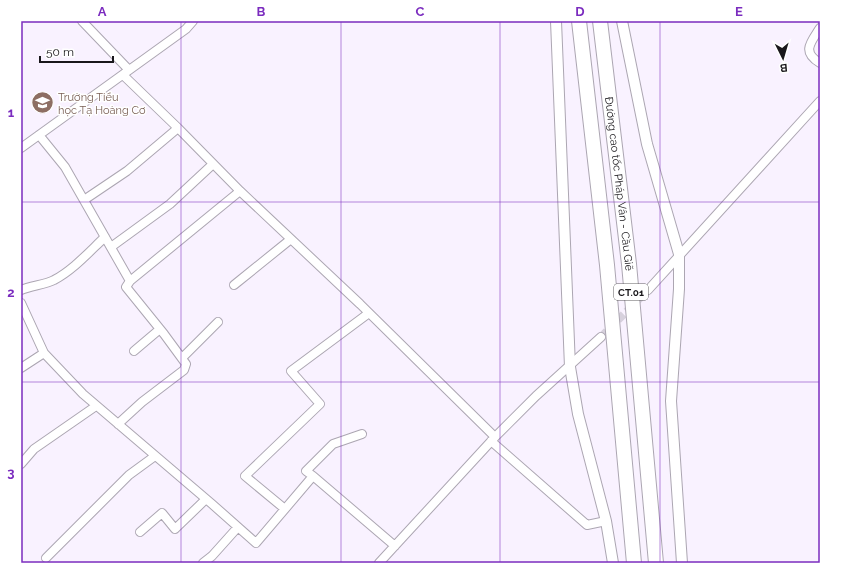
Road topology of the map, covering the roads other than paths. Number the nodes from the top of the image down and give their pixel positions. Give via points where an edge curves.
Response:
1 (82, 21) edge
2 (193, 21) edge
3 (556, 21) edge
4 (579, 21) edge
5 (600, 21) edge
6 (622, 21) edge
7 (820, 28) edge
8 (820, 63) edge
9 (126, 73) junction
10 (820, 101) edge
11 (178, 128) junction
12 (39, 135) junction
13 (21, 148) edge
14 (213, 164) junction
15 (240, 191) junction
16 (84, 200) junction
17 (105, 238) junction
18 (291, 239) junction
19 (110, 247) junction
20 (679, 254) junction
21 (130, 281) junction
22 (234, 285) dead end
23 (21, 290) edge
24 (648, 290) tunnel mouth
25 (21, 303) edge
26 (369, 313) junction
27 (218, 322) dead end
28 (160, 329) junction
29 (601, 337) tunnel mouth
30 (134, 351) dead end
31 (44, 353) junction
32 (182, 358) junction
33 (570, 367) junction
34 (21, 368) edge
35 (96, 406) junction
36 (118, 424) junction
37 (362, 434) dead end
38 (493, 439) junction
39 (155, 456) junction
40 (21, 464) edge
41 (313, 476) junction
42 (206, 499) junction
43 (285, 508) junction
44 (606, 521) junction
45 (238, 527) junction
46 (140, 532) dead end
47 (395, 546) junction
48 (46, 558) dead end
49 (203, 563) edge
50 (379, 563) edge
51 (612, 563) edge
52 (634, 563) edge
53 (656, 563) edge
54 (682, 563) edge

1 - 9 street
2 - 9 street via 186,29
3 - 33 street
4 - 52 highway, Đường cao tốc Pháp Vân - Cầu Giẽ / CT.01 via 607,265
5 - 53 highway, Đường cao tốc Pháp Vân - Cầu Giẽ / CT.01 via 629,264
6 - 20 street via 647,144
7 - 8 street via 809,50 812,58
9 - 11 street
9 - 12 street
10 - 20 street
11 - 14 street
11 - 16 street via 127,171
12 - 13 street
12 - 16 street via 65,166
14 - 15 street
14 - 19 street via 170,204
15 - 18 street
15 - 21 street
16 - 17 street
17 - 19 street
17 - 23 street via 54,280
18 - 22 street
18 - 26 street
19 - 21 street
20 - 24 street
20 - 54 street via 671,401
21 - 28 street via 126,287
25 - 31 street
26 - 38 street
26 - 43 street via 291,371 320,404 245,476
27 - 32 street
28 - 30 street
28 - 32 street
29 - 33 street
31 - 34 street
31 - 35 street
32 - 36 street via 186,364 184,370
33 - 38 street via 536,396
33 - 44 street via 578,414
35 - 36 street
35 - 40 street via 34,449
36 - 39 street
37 - 41 street via 333,444 306,471
38 - 44 street via 587,525
38 - 47 street
39 - 42 street
39 - 48 street via 129,475
41 - 43 street
41 - 47 street
42 - 45 street
42 - 46 street via 175,529 162,513
43 - 45 street via 256,543
44 - 51 street
45 - 49 street
47 - 50 street

